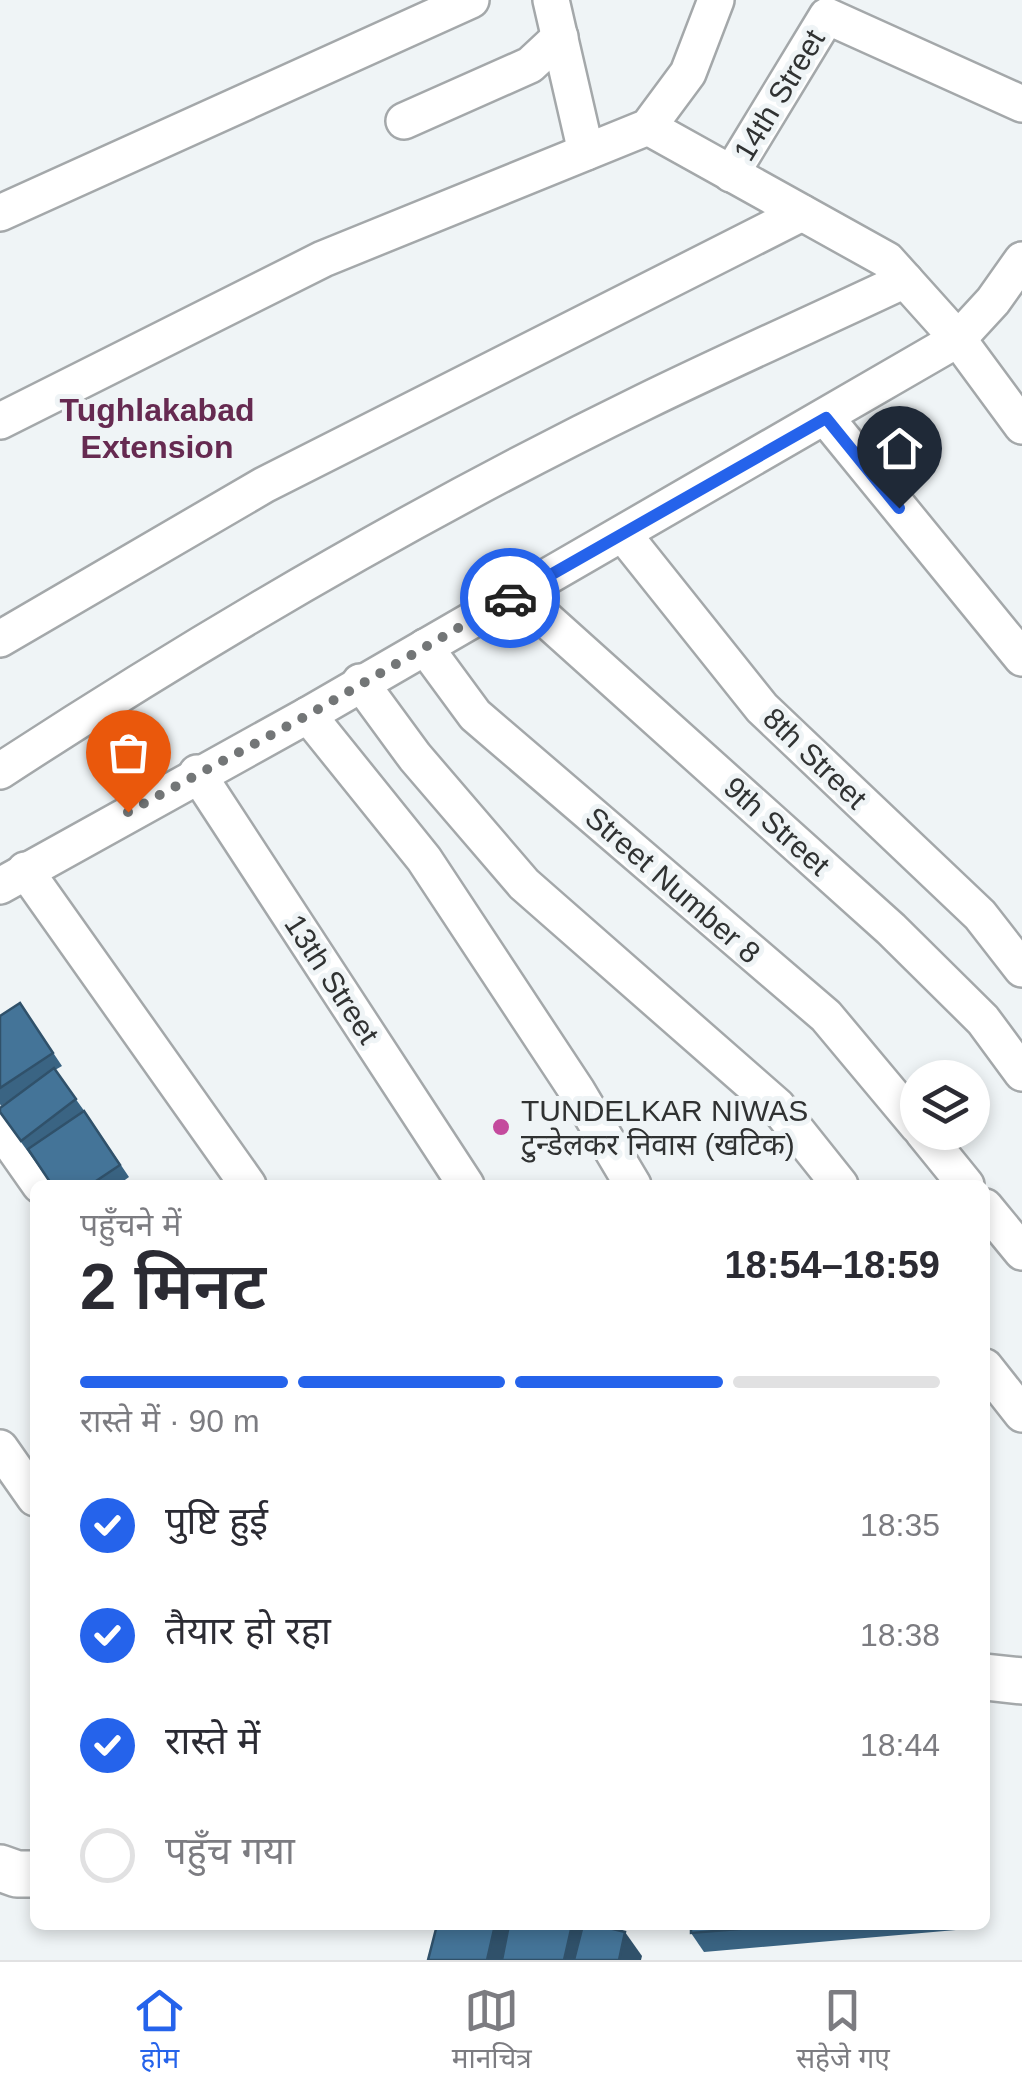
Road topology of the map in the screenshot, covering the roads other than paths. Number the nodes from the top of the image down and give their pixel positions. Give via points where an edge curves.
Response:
1 (471, 0) edge
2 (551, 0) edge
3 (716, 0) edge
4 (560, 37) junction
5 (1022, 104) edge
6 (404, 121) dead end
7 (648, 127) junction
8 (586, 152) junction
9 (732, 174) junction
10 (0, 213) edge
11 (802, 213) junction
12 (1022, 260) edge
13 (905, 280) junction
14 (958, 339) junction
15 (826, 418) junction
16 (0, 421) edge
17 (1022, 426) edge
18 (622, 534) junction
19 (518, 594) junction
20 (0, 638) edge
21 (425, 647) junction
22 (1022, 658) edge
23 (360, 682) junction
24 (308, 715) junction
25 (0, 770) edge
26 (198, 773) junction
27 (12, 878) edge
28 (1022, 969) edge
29 (1022, 1072) edge
30 (900, 1104) edge
31 (0, 1128) edge
32 (938, 1150) edge
33 (36, 1180) edge
34 (244, 1180) edge
35 (463, 1180) edge
36 (630, 1180) edge
37 (836, 1180) edge
38 (962, 1180) edge
39 (990, 1214) edge
40 (1022, 1252) edge
41 (990, 1373) edge
42 (1022, 1414) edge
43 (0, 1448) edge
44 (30, 1491) edge
45 (990, 1678) edge
46 (1022, 1681) edge
47 (0, 1868) edge
48 (30, 1874) edge

1 - 10 street
2 - 4 street
3 - 7 street via 688,74
4 - 6 street via 530,65
4 - 8 street
5 - 9 street, 14th Street via 827,16
7 - 8 street
7 - 9 street
8 - 16 street via 323,259
9 - 11 street
11 - 13 street via 887,260
11 - 20 street via 264,485
12 - 14 street
13 - 14 street
13 - 25 street via 642,403 409,525 146,675
14 - 15 street
14 - 17 street
15 - 18 street
15 - 22 street
18 - 19 street
18 - 28 street, 8th Street via 762,708 980,915
19 - 21 street
19 - 29 street, 9th Street via 890,928 983,1020
21 - 23 street
21 - 30 street, Street Number 8 via 475,715 826,1016
23 - 24 street
23 - 37 street via 524,884 777,1106
24 - 26 street
24 - 36 street via 424,859
26 - 27 street
26 - 35 street, 13th Street
27 - 34 street
31 - 33 street
32 - 38 street
39 - 40 street
41 - 42 street
43 - 44 street
45 - 46 street
47 - 48 street

